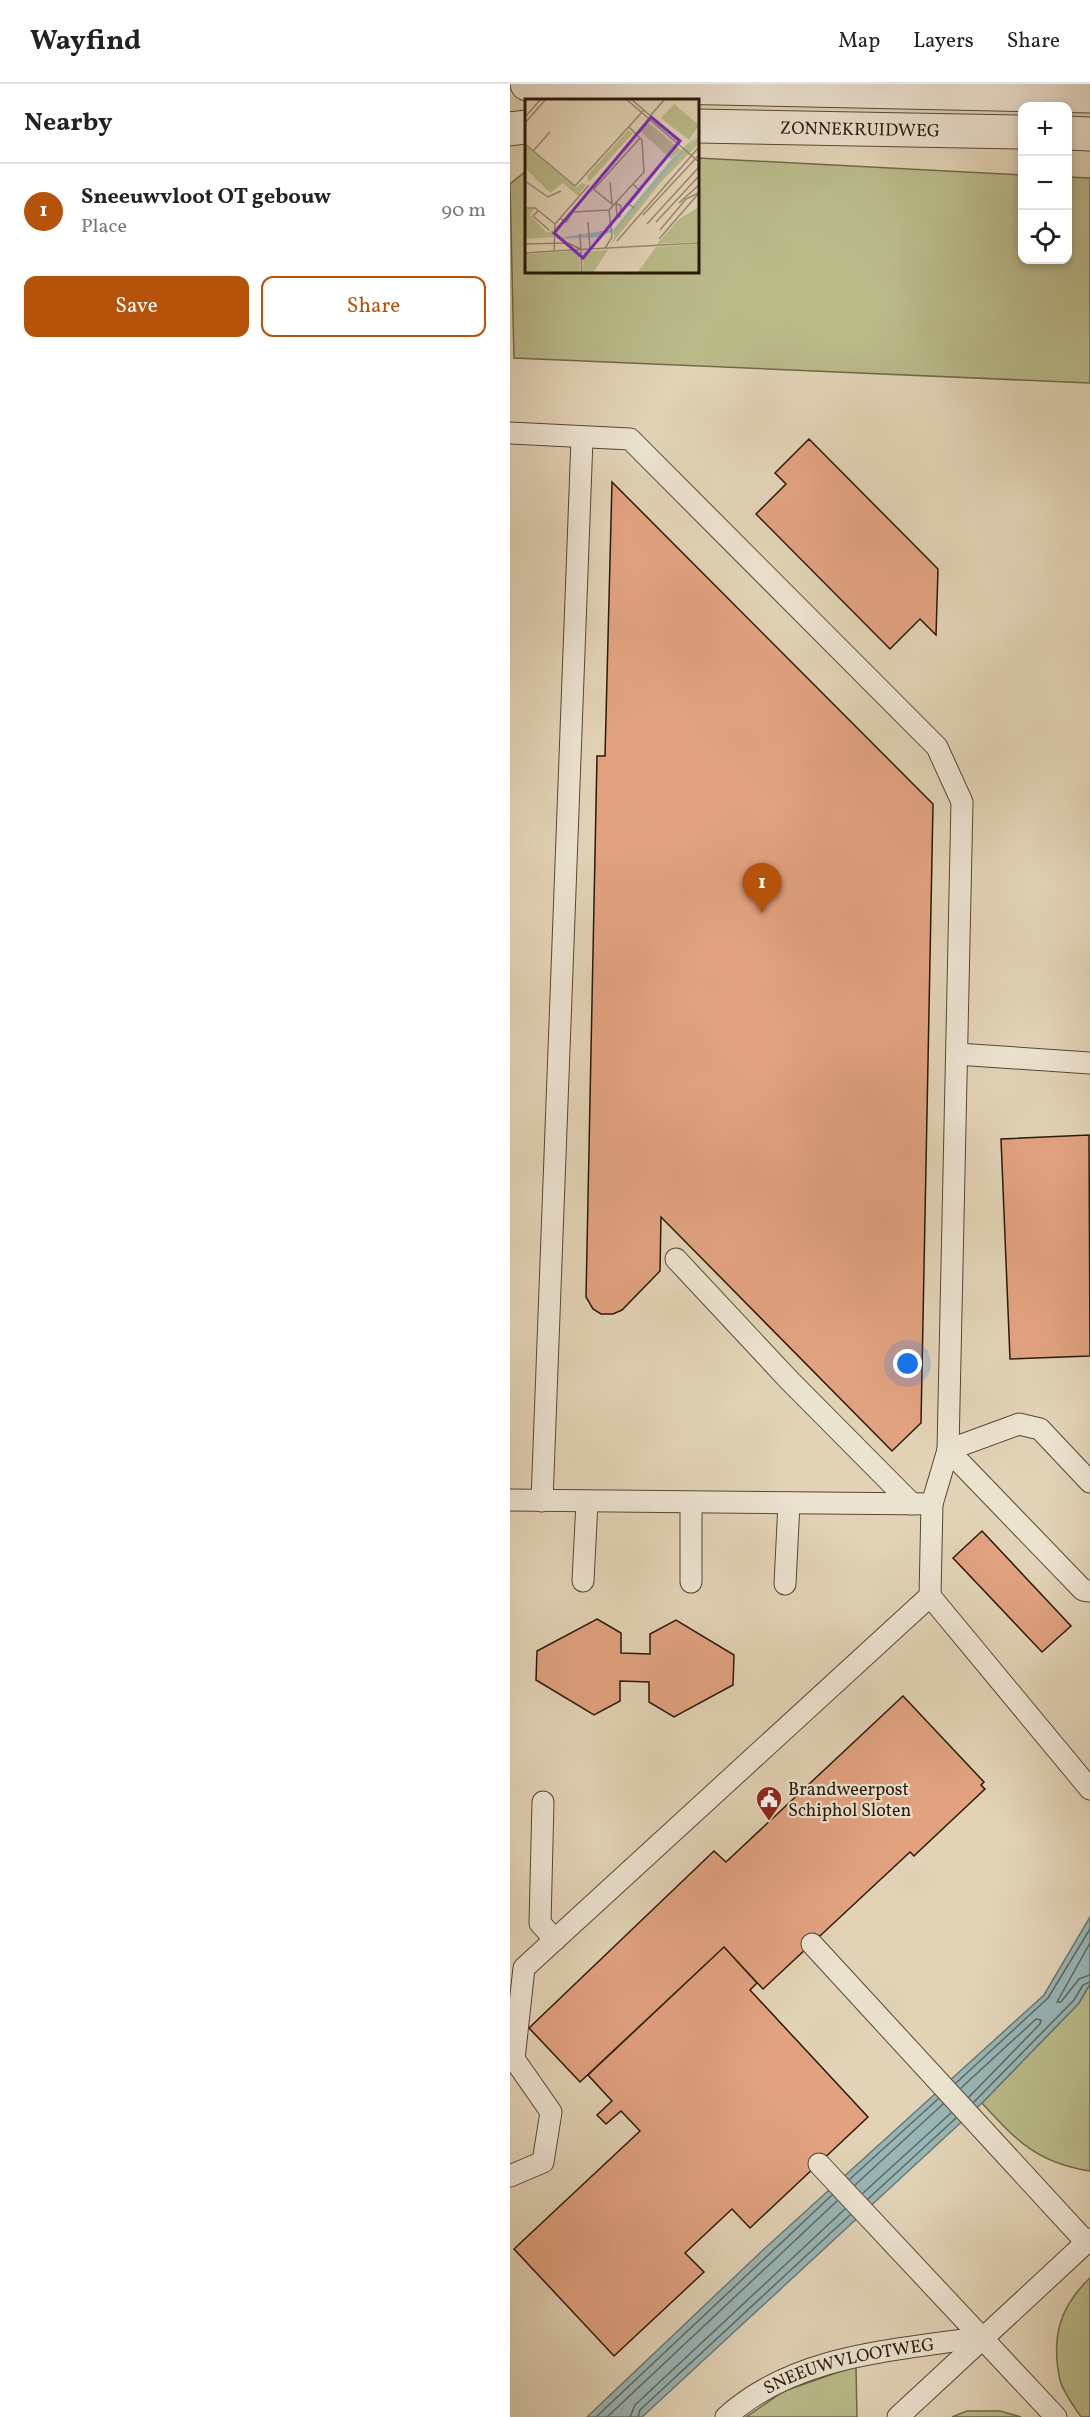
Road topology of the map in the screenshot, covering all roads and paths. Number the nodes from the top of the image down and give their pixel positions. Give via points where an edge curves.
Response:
1 (527, 84) edge
2 (1085, 96) edge
3 (699, 126) edge
4 (525, 127) edge
5 (510, 129) edge
6 (1018, 132) edge
7 (510, 433) edge
8 (582, 439) junction
9 (957, 1054) junction
10 (1090, 1064) edge
11 (676, 1259) dead end
12 (948, 1450) junction
13 (1090, 1482) edge
14 (510, 1500) edge
15 (542, 1501) junction
16 (587, 1502) junction
17 (691, 1503) junction
18 (789, 1503) junction
19 (922, 1504) junction
20 (583, 1581) dead end
21 (691, 1582) dead end
22 (785, 1584) dead end
23 (1090, 1591) edge
24 (930, 1596) junction
25 (1090, 1789) edge
26 (543, 1802) dead end
27 (555, 1940) junction
28 (812, 1944) dead end
29 (819, 2164) dead end
30 (510, 2176) edge
31 (1088, 2241) edge
32 (982, 2337) junction
33 (726, 2417) edge
34 (898, 2417) edge
35 (1056, 2417) edge

1 - 2 street, ZONNEKRUIDWEG
3 - 6 street, ZONNEKRUIDWEG
4 - 5 street
7 - 8 lane
8 - 9 lane via 630,439 937,747 962,802
8 - 15 lane
9 - 10 lane
9 - 12 lane
11 - 19 lane via 789,1380
12 - 13 lane via 1019,1424 1040,1429
12 - 19 lane
12 - 23 lane via 1083,1590
14 - 15 lane
15 - 16 lane
16 - 17 lane
16 - 20 lane
17 - 18 lane
17 - 21 lane
18 - 19 lane
18 - 22 lane
19 - 24 lane
24 - 25 lane
24 - 27 lane
26 - 27 lane via 540,1923
27 - 30 lane via 524,1968 514,2059 551,2112 543,2162
28 - 31 lane via 980,2130
29 - 32 lane
31 - 32 lane
32 - 33 lane, SNEEUWVLOOTWEG via 848,2358 801,2371 766,2387
32 - 34 lane
32 - 35 lane

